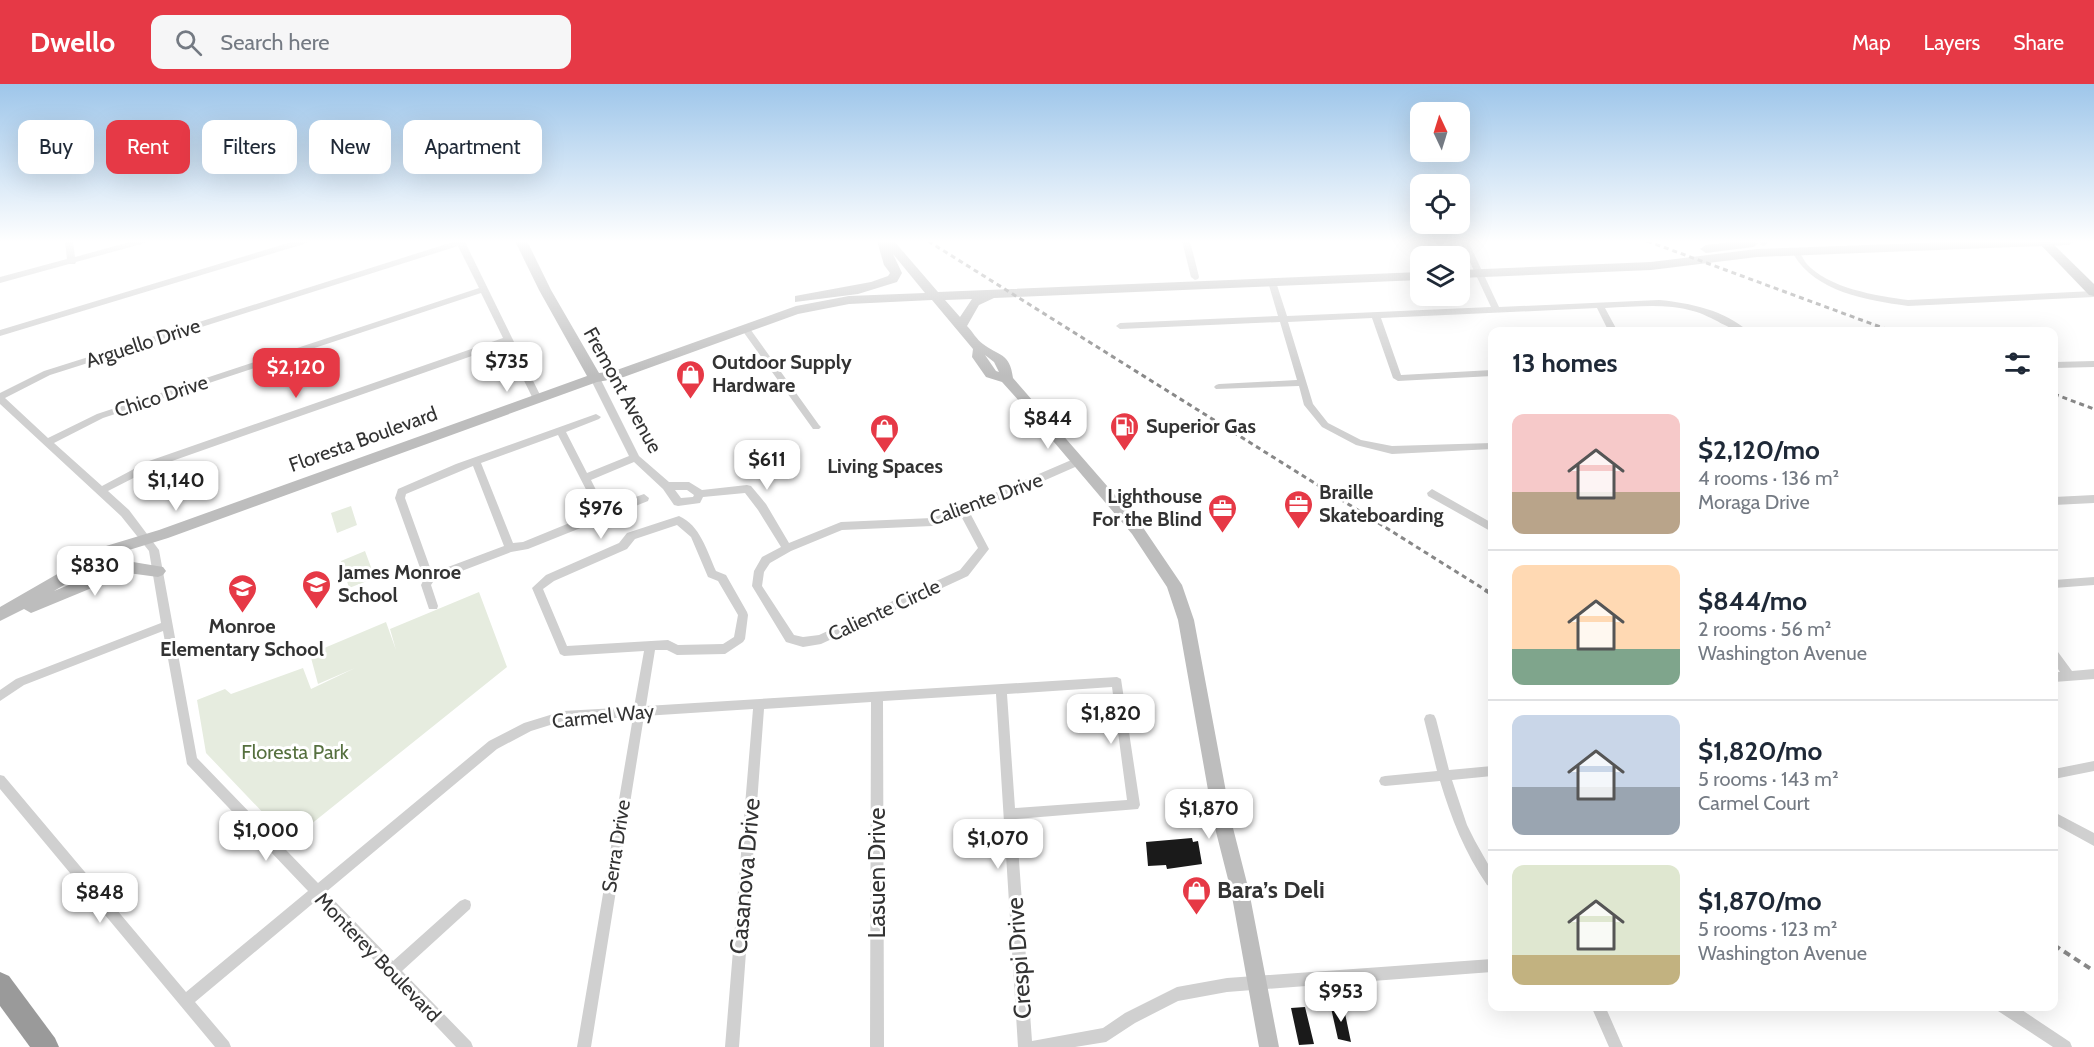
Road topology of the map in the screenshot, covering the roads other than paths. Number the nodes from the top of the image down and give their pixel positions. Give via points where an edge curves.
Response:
1 (156, 286) edge
2 (321, 286) edge
3 (481, 286) edge
4 (543, 286) edge
5 (872, 286) edge
6 (929, 286) edge
7 (1039, 286) edge
8 (1181, 286) edge
9 (1273, 286) edge
10 (1486, 286) edge
11 (1840, 286) edge
12 (483, 290) junction
13 (838, 291) junction
14 (934, 292) junction
15 (2094, 293) edge
16 (995, 294) junction
17 (1600, 306) junction
18 (1496, 309) junction
19 (1376, 316) junction
20 (1283, 320) junction
21 (961, 325) junction
22 (1120, 326) dead end
23 (1611, 327) edge
24 (1736, 327) edge
25 (745, 328) junction
26 (0, 333) edge
27 (507, 340) junction
28 (2094, 364) edge
29 (2058, 365) edge
30 (1488, 373) edge
31 (595, 378) junction
32 (1302, 383) junction
33 (1219, 387) dead end
34 (0, 398) edge
35 (537, 399) junction
36 (596, 417) dead end
37 (816, 427) dead end
38 (560, 430) junction
39 (48, 442) junction
40 (1488, 446) edge
41 (635, 458) junction
42 (476, 461) junction
43 (1078, 461) junction
44 (585, 478) junction
45 (667, 486) junction
46 (100, 491) junction
47 (1432, 493) dead end
48 (700, 494) junction
49 (644, 498) dead end
50 (2094, 499) edge
51 (2058, 501) edge
52 (684, 503) junction
53 (964, 511) junction
54 (599, 513) junction
55 (679, 520) junction
56 (1488, 526) edge
57 (146, 540) junction
58 (510, 548) junction
59 (787, 548) junction
60 (158, 571) junction
61 (429, 579) junction
62 (2094, 582) edge
63 (2058, 584) edge
64 (757, 586) joint
65 (433, 606) dead end
66 (31, 607) junction
67 (0, 615) edge
68 (167, 625) junction
69 (0, 626) edge
70 (650, 646) junction
71 (2058, 661) edge
72 (2094, 674) edge
73 (2069, 676) junction
74 (2058, 677) edge
75 (1000, 690) junction
76 (0, 696) edge
77 (877, 698) junction
78 (759, 705) junction
79 (638, 710) junction
80 (1430, 719) dead end
81 (2094, 766) edge
82 (1488, 771) edge
83 (2058, 773) edge
84 (1445, 774) junction
85 (0, 780) edge
86 (1385, 781) dead end
87 (1009, 814) junction
88 (2058, 820) edge
89 (2094, 840) edge
90 (1488, 875) edge
91 (315, 892) junction
92 (465, 905) dead end
93 (1488, 966) edge
94 (394, 969) junction
95 (1257, 981) junction
96 (0, 985) edge
97 (186, 1001) junction
98 (1600, 1011) edge
99 (2010, 1011) edge
100 (46, 1047) edge
101 (224, 1047) edge
102 (466, 1047) edge
103 (584, 1047) edge
104 (732, 1047) edge
105 (877, 1047) edge
106 (1025, 1047) edge
107 (1033, 1047) edge
108 (1269, 1047) edge
109 (1616, 1047) edge
110 (2064, 1047) edge

1 - 26 street
2 - 34 street, Arguello Drive via 47,373
3 - 12 street
4 - 31 main road, Fremont Avenue
5 - 13 main road
6 - 14 main road
7 - 14 main road
8 - 16 main road
9 - 20 street
10 - 18 street
11 - 15 street via 1874,298 1908,303
12 - 27 street
12 - 39 street, Chico Drive via 100,416
13 - 14 main road, Floresta Boulevard
13 - 31 main road, Floresta Boulevard via 779,305 611,367
14 - 16 main road
14 - 21 main road
14 - 25 main road, Floresta Boulevard via 838,301 796,310
16 - 21 main road via 975,302
17 - 18 street
17 - 23 street
17 - 24 street via 1680,304 1716,314
18 - 19 street
19 - 20 street
19 - 30 street via 1398,378
20 - 22 street
20 - 32 street
21 - 43 main road via 992,374 1007,379
25 - 31 main road, Floresta Boulevard via 616,375
25 - 37 street
27 - 35 street
27 - 46 street via 152,464
28 - 29 street
31 - 35 main road, Floresta Boulevard
31 - 41 street, Fremont Avenue
32 - 33 street
32 - 40 street via 1309,405 1325,425 1359,443 1392,450
34 - 39 street, Monterey Boulevard
35 - 57 main road, Floresta Boulevard
36 - 38 street
38 - 42 street
38 - 44 street
39 - 46 street, Monterey Boulevard
41 - 44 street
41 - 45 street, Fremont Avenue
42 - 58 street
42 - 61 street via 402,492 400,498
43 - 53 street, Caliente Drive
43 - 95 main road via 1137,530 1174,585 1186,620 1223,824
44 - 54 street via 600,507
45 - 48 street via 689,486
45 - 52 street, Fremont Avenue via 678,502
46 - 57 street, Monterey Boulevard via 130,518
47 - 56 street
48 - 52 street via 696,500
48 - 59 street via 747,489
49 - 54 street
50 - 51 street
52 - 55 street
53 - 59 street, Caliente Drive via 932,522 841,526
53 - 64 street, Caliente Circle via 984,549 964,573 821,639 790,639
54 - 58 street via 524,546
55 - 70 street via 695,535 712,574 722,578 743,615 739,639 725,649 677,651 668,645
55 - 70 street via 631,536 623,546 550,578 537,588 564,651
57 - 60 street, Monterey Boulevard via 154,550
57 - 66 main road, Floresta Boulevard
57 - 67 main road, Floresta Boulevard via 111,550
58 - 61 street
59 - 64 street, Caliente Drive via 766,560 759,571
60 - 66 main road via 128,567
60 - 68 street, Monterey Boulevard
61 - 65 street via 426,585
62 - 63 street
66 - 69 main road, Floresta Boulevard
68 - 76 street via 20,682
68 - 91 street, Monterey Boulevard via 191,760
70 - 79 street, Serra Drive
71 - 73 street
72 - 73 street
73 - 74 street
75 - 77 street, Carmel Way
75 - 87 street, Crespi Drive
75 - 87 street, Carmel Way via 1117,682 1134,805
77 - 78 street, Carmel Way
77 - 105 street, Lasuen Drive
78 - 79 street, Carmel Way
78 - 104 street, Casanova Drive
79 - 91 street, Carmel Way via 563,716 528,727 493,746
79 - 103 street, Serra Drive
80 - 84 street
81 - 83 street
82 - 84 street
84 - 86 street via 1438,778
84 - 90 street via 1470,848
85 - 97 street
87 - 106 street, Crespi Drive
88 - 89 street
91 - 94 street, Monterey Boulevard
91 - 97 street, Carmel Way
92 - 94 street
93 - 95 street
94 - 102 street, Monterey Boulevard
95 - 107 street via 1177,994 1106,1035
95 - 108 main road
96 - 100 highway
97 - 101 street
98 - 109 street
99 - 110 street

